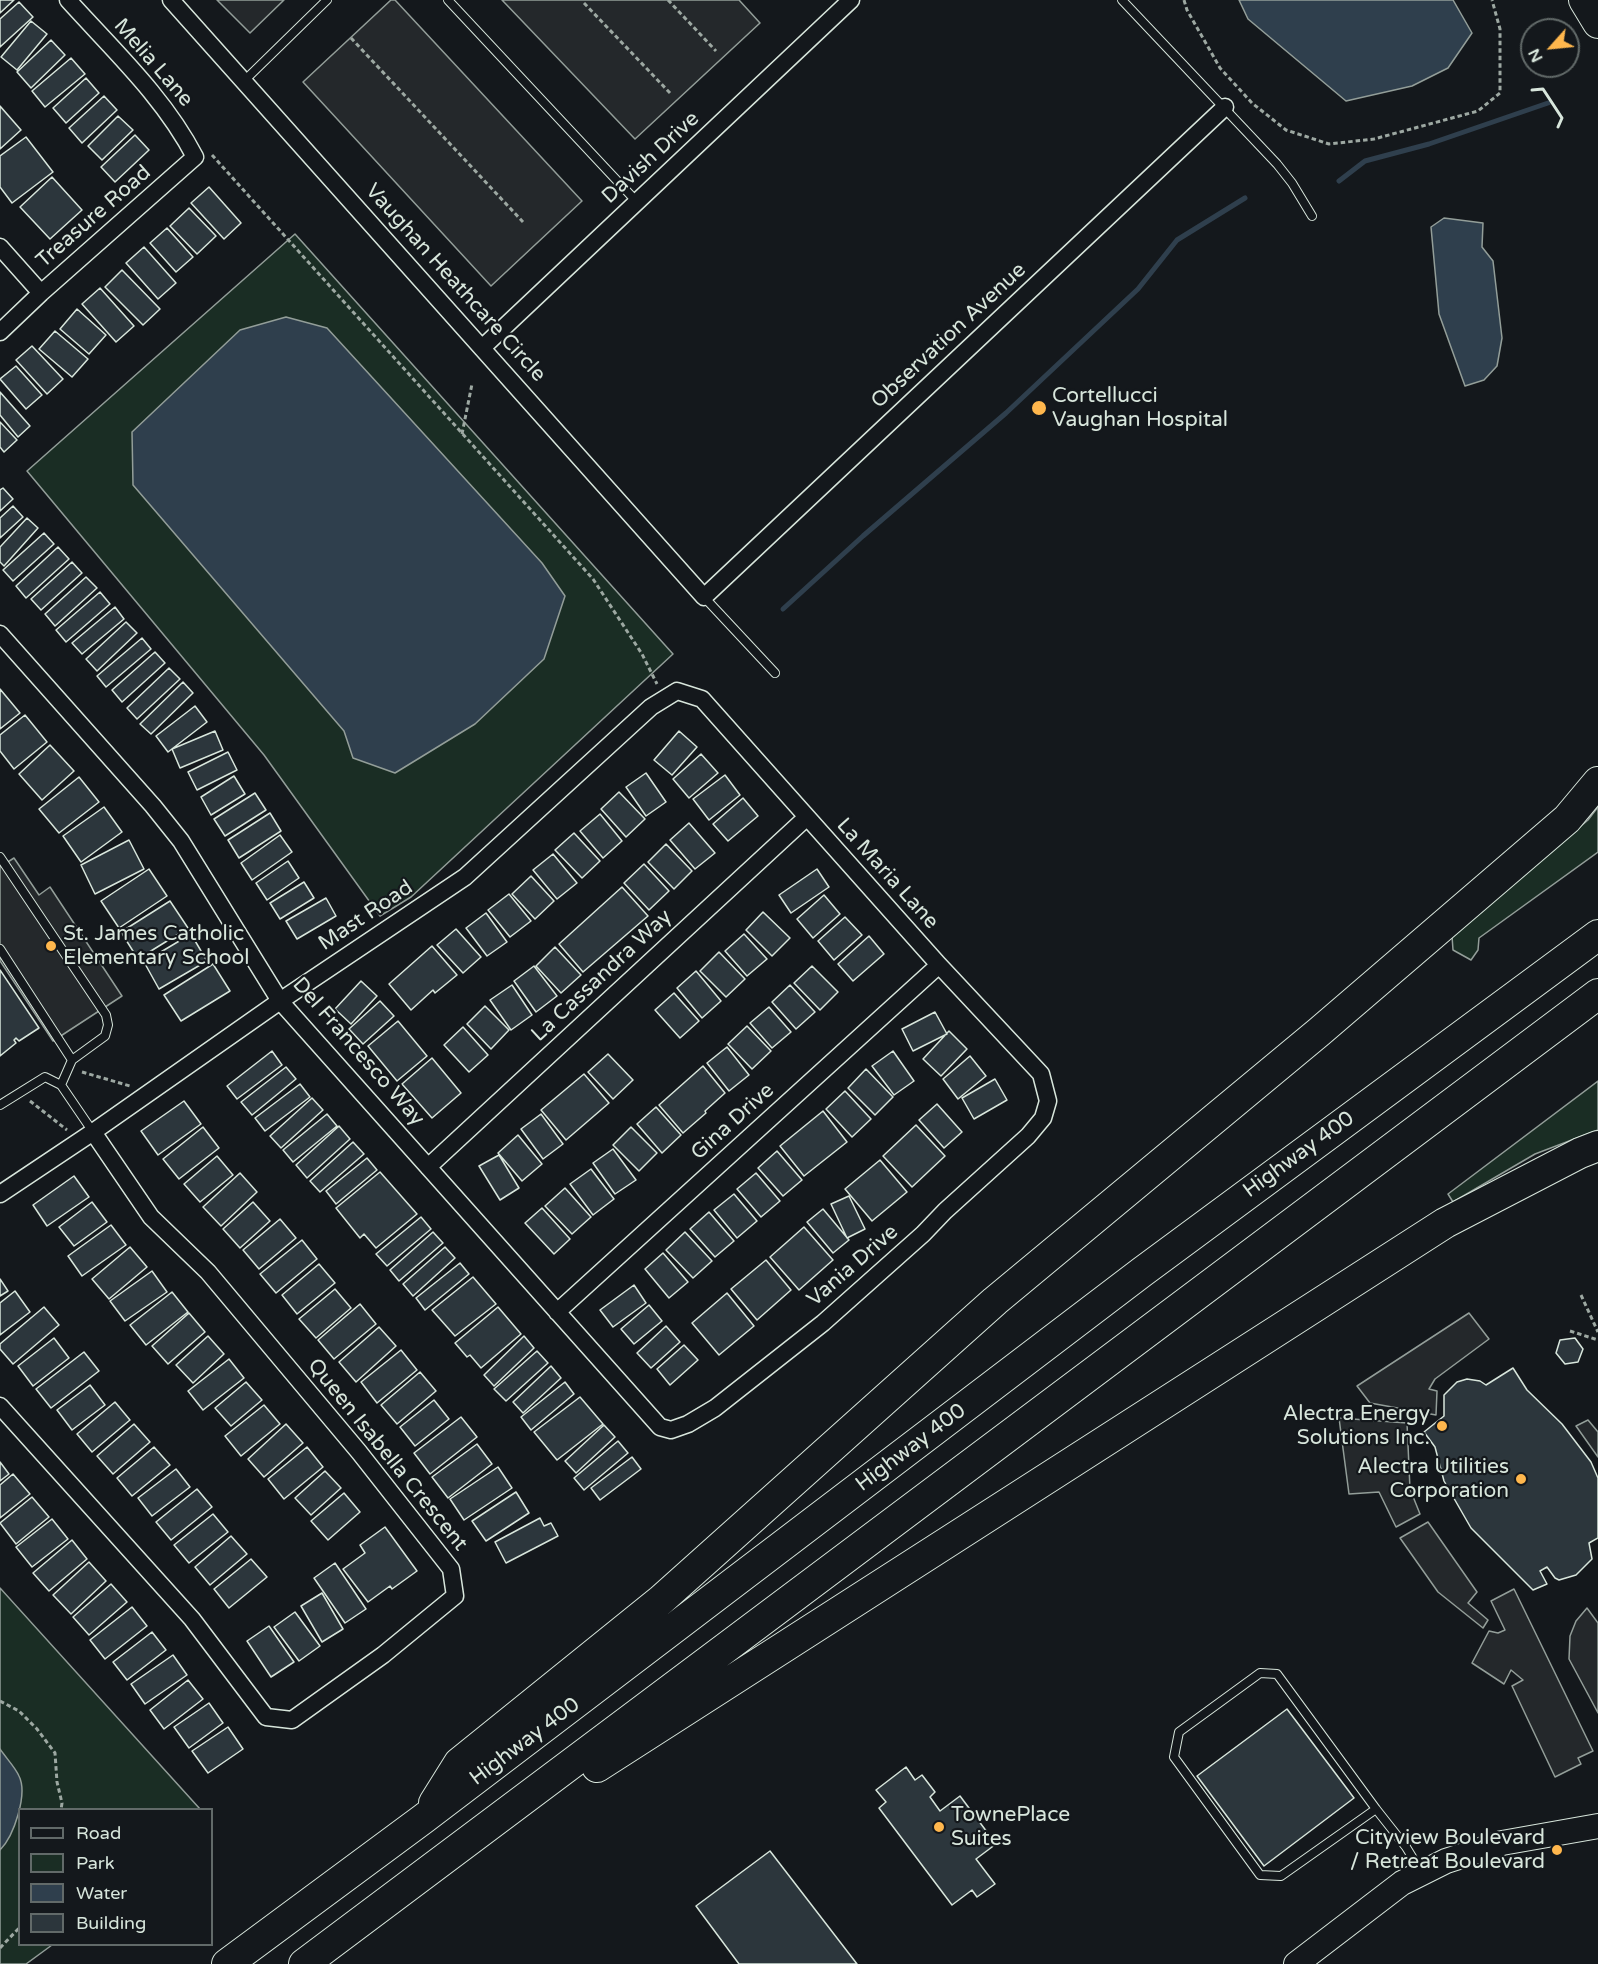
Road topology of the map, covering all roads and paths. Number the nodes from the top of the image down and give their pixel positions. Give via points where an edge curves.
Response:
1 (68, 0) edge
2 (171, 0) edge
3 (327, 0) edge
4 (448, 0) edge
5 (668, 0) edge
6 (850, 0) edge
7 (1122, 0) edge
8 (1184, 0) edge
9 (1492, 0) edge
10 (1584, 0) edge
11 (584, 3) dead end
12 (1598, 23) edge
13 (351, 38) dead end
14 (716, 51) dead end
15 (244, 80) junction
16 (670, 93) dead end
17 (1225, 107) junction
18 (181, 129) junction
19 (637, 202) junction
20 (1312, 216) dead end
21 (524, 222) dead end
22 (0, 247) edge
23 (41, 293) junction
24 (0, 332) edge
25 (482, 348) junction
26 (472, 384) dead end
27 (462, 434) junction
28 (704, 597) junction
29 (0, 634) edge
30 (775, 673) dead end
31 (670, 695) junction
32 (1598, 782) edge
33 (807, 817) junction
34 (0, 857) edge
35 (1598, 935) edge
36 (0, 949) edge
37 (939, 965) junction
38 (1598, 994) edge
39 (280, 1001) junction
40 (70, 1064) junction
41 (61, 1085) junction
42 (150, 1092) junction
43 (18, 1093) junction
44 (1048, 1101) joint
45 (0, 1105) edge
46 (87, 1136) junction
47 (1598, 1146) edge
48 (428, 1167) junction
49 (0, 1194) edge
50 (1581, 1294) dead end
51 (557, 1312) junction
52 (1570, 1331) dead end
53 (1598, 1332) edge
54 (1598, 1340) edge
55 (0, 1406) edge
56 (660, 1427) joint
57 (0, 1701) edge
58 (61, 1808) edge
59 (511, 1809) junction
60 (1376, 1809) junction
61 (423, 1819) junction
62 (1598, 1826) edge
63 (1422, 1873) junction
64 (18, 1929) edge
65 (0, 1948) edge
66 (226, 1964) edge
67 (304, 1964) edge
68 (1296, 1964) edge

1 - 18 street, Melia Lane
2 - 15 street, Vaughan Heathcare Circle
3 - 15 lane
4 - 19 lane
5 - 14 path
6 - 19 street, Davish Drive
7 - 17 lane
8 - 9 path via 1220,68 1252,103 1286,130 1329,144 1374,139 1478,111 1500,93 1500,29
10 - 12 highway
11 - 16 path
13 - 21 path
15 - 25 street, Vaughan Heathcare Circle
17 - 20 lane via 1282,170
17 - 28 street, Observation Avenue
18 - 23 street, Treasure Road via 195,157
18 - 27 path via 201,142
19 - 25 street, Davish Drive
22 - 23 street
23 - 24 street, Treasure Road
25 - 28 street, Vaughan Heathcare Circle
26 - 27 path
27 - 31 path via 593,579
28 - 30 lane
29 - 39 street, Del Francesco Way via 182,841
31 - 33 street, La Maria Lane via 702,699
31 - 39 street, Mast Road via 651,707 465,877
32 - 61 highway via 1567,819 1319,1032 995,1301 661,1600 459,1763
33 - 37 street, La Maria Lane
33 - 48 street, La Cassandra Way
34 - 40 lane via 106,1015 105,1036
35 - 61 highway, Highway 400 via 1132,1279
36 - 40 lane
37 - 44 street, La Maria Lane via 1041,1074
37 - 51 street, Gina Drive
38 - 59 highway
39 - 42 street, Mast Road
39 - 48 street, Del Francesco Way
40 - 41 lane
40 - 42 path
41 - 43 lane via 45,1077
41 - 46 lane
42 - 46 street, Mast Road
43 - 45 lane
43 - 46 path
44 - 56 street, Vania Drive via 1043,1118 1028,1136 823,1323 715,1408 671,1430
46 - 49 street, Mast Road
46 - 55 street, Queen Isabella Crescent via 151,1217 208,1272 359,1452 451,1569 455,1596 383,1655 292,1720 266,1717 192,1619
47 - 59 highway via 1445,1223 567,1786
48 - 51 street, Del Francesco Way
50 - 53 path
51 - 56 street, Del Francesco Way
52 - 54 path
57 - 58 path via 19,1711 55,1753
59 - 67 highway
60 - 60 lane via 1277,1674 1260,1672 1179,1732 1174,1757 1260,1875 1281,1876
60 - 63 lane
61 - 66 highway, Highway 400
62 - 63 street via 1502,1842
63 - 68 street via 1402,1883
64 - 65 path

